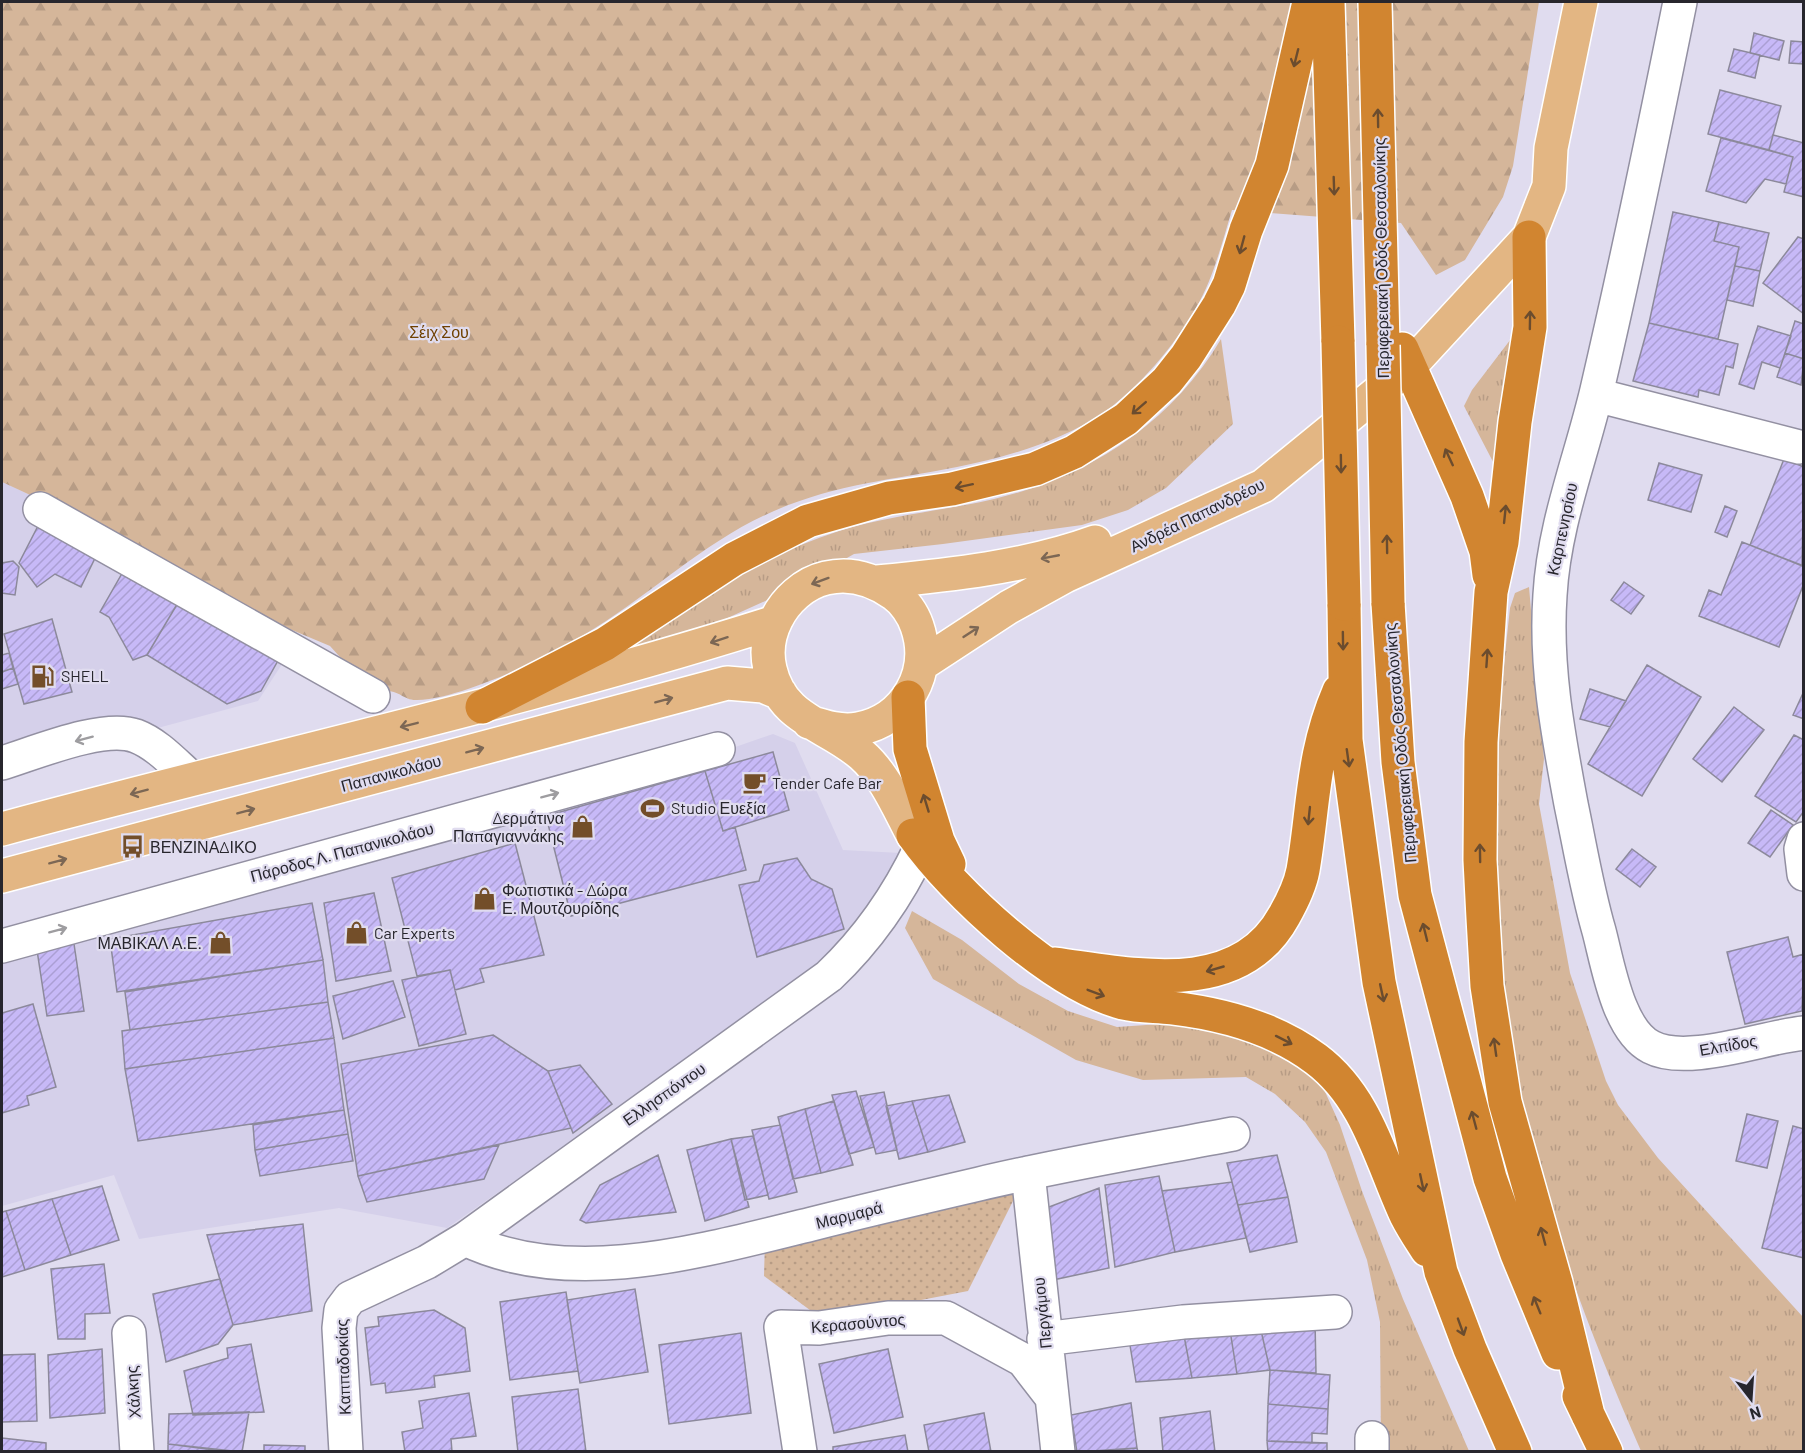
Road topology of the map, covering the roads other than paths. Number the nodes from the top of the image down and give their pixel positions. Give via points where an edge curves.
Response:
1 (1309, 2) edge
2 (1328, 2) edge
3 (1375, 2) edge
4 (1581, 2) edge
5 (1680, 2) edge
6 (1551, 148) junction
7 (1529, 237) junction
8 (1399, 353) junction
9 (1596, 395) junction
10 (1799, 447) dead end
11 (40, 509) dead end
12 (877, 582) junction
13 (1491, 592) junction
14 (775, 622) junction
15 (922, 664) junction
16 (1344, 679) junction
17 (780, 693) junction
18 (373, 696) dead end
19 (908, 697) junction
20 (482, 707) junction
21 (809, 722) junction
22 (718, 749) dead end
23 (2, 763) edge
24 (191, 778) junction
25 (2, 829) edge
26 (1803, 839) edge
27 (917, 841) junction
28 (1803, 874) edge
29 (2, 876) edge
30 (964, 896) junction
31 (2, 946) edge
32 (1046, 963) junction
33 (1803, 1033) edge
34 (1653, 1048) joint
35 (1233, 1134) dead end
36 (1028, 1173) junction
37 (465, 1239) junction
38 (1441, 1272) junction
39 (360, 1291) joint
40 (1335, 1312) dead end
41 (129, 1333) dead end
42 (1044, 1339) junction
43 (1050, 1395) junction
44 (1588, 1415) junction
45 (137, 1452) edge
46 (346, 1452) edge
47 (800, 1452) edge
48 (1058, 1452) edge
49 (1515, 1452) edge
50 (1606, 1452) edge

1 -> 20 highway via 1272,165 1229,285 1186,357 1167,381 1126,419 1074,452 1035,469 952,489 889,498 808,521 734,559 605,644
2 -> 16 highway, bridge
8 -> 3 highway, Περιφερειακή Οδός Θεσσαλονίκης
4 - 6 main road, Ανδρέα Παπανδρέου
5 - 9 street, Καρπενησίου
6 - 7 main road, Ανδρέα Παπανδρέου via 1549,186
6 - 8 main road, Ανδρέα Παπανδρέου via 1530,174 1517,219
7 - 8 main road, Ανδρέα Παπανδρέου
13 -> 7 highway via 1502,542 1530,327
8 -> 12 main road, Ανδρέα Παπανδρέου via 1260,467 1130,530 1059,555
13 -> 8 highway via 1486,551 1478,526
15 -> 8 main road, Ανδρέα Παπανδρέου via 1065,576 1263,486
44 -> 8 highway, Περιφερειακή Οδός Θεσσαλονίκης, bridge via 1539,1310 1490,1178 1415,895 1398,762 1388,603
9 - 10 street
9 - 34 street, Καρπενησίου via 1554,559 1549,633 1553,706 1593,910 1617,998 1631,1029
11 - 18 street
12 -> 14 main road via 851,576 825,578 801,589 782,608
12 - 15 main road via 899,597 914,617 922,640
44 -> 13 highway via 1505,1102 1487,986 1479,797
14 - 17 main road via 767,658 773,684
14 -> 20 main road via 687,651
15 - 19 main road
16 -> 32 highway via 1318,749 1302,873 1289,906 1264,943 1247,957 1220,969 1192,975 1161,977
16 -> 38 highway via 1346,740 1379,982
17 - 21 main road via 788,706
29 -> 17 main road, Παπανικολάου via 727,683 763,686
19 - 21 main road via 880,722 857,729 833,729
30 -> 19 highway via 938,842 910,749
20 -> 24 main road
21 - 27 main road via 863,755 888,789
31 -> 22 street, Πάροδος Λ. Παπανικολάου
24 -> 23 street via 153,745 133,735 91,737
24 -> 25 main road
26 - 28 street
27 - 30 highway
27 - 37 street, Ελλησπόντου via 906,878 877,924 829,976
30 - 32 highway
32 -> 38 highway via 1090,992 1123,1003 1172,1008 1256,1026 1317,1060 1335,1076 1362,1114 1407,1217
33 - 34 street, Ελπίδος via 1689,1052
35 - 36 street, Μαρμαρά
36 - 37 street, Μαρμαρά via 649,1259 573,1263 493,1250
36 - 42 street, Περγάμου
37 - 39 street, Ελλησπόντου via 427,1262
38 -> 49 highway
39 - 46 street, Καππαδοκίας via 344,1304 339,1318
40 - 42 street via 1183,1322
41 - 45 street, Χάλκης
42 - 43 street, Περγάμου
43 - 47 street, Κερασούντος via 1023,1360 946,1318 888,1318 819,1328 781,1327
43 - 48 street, Περγάμου
44 - 50 highway, Περιφερειακή Οδός Θεσσαλονίκης

